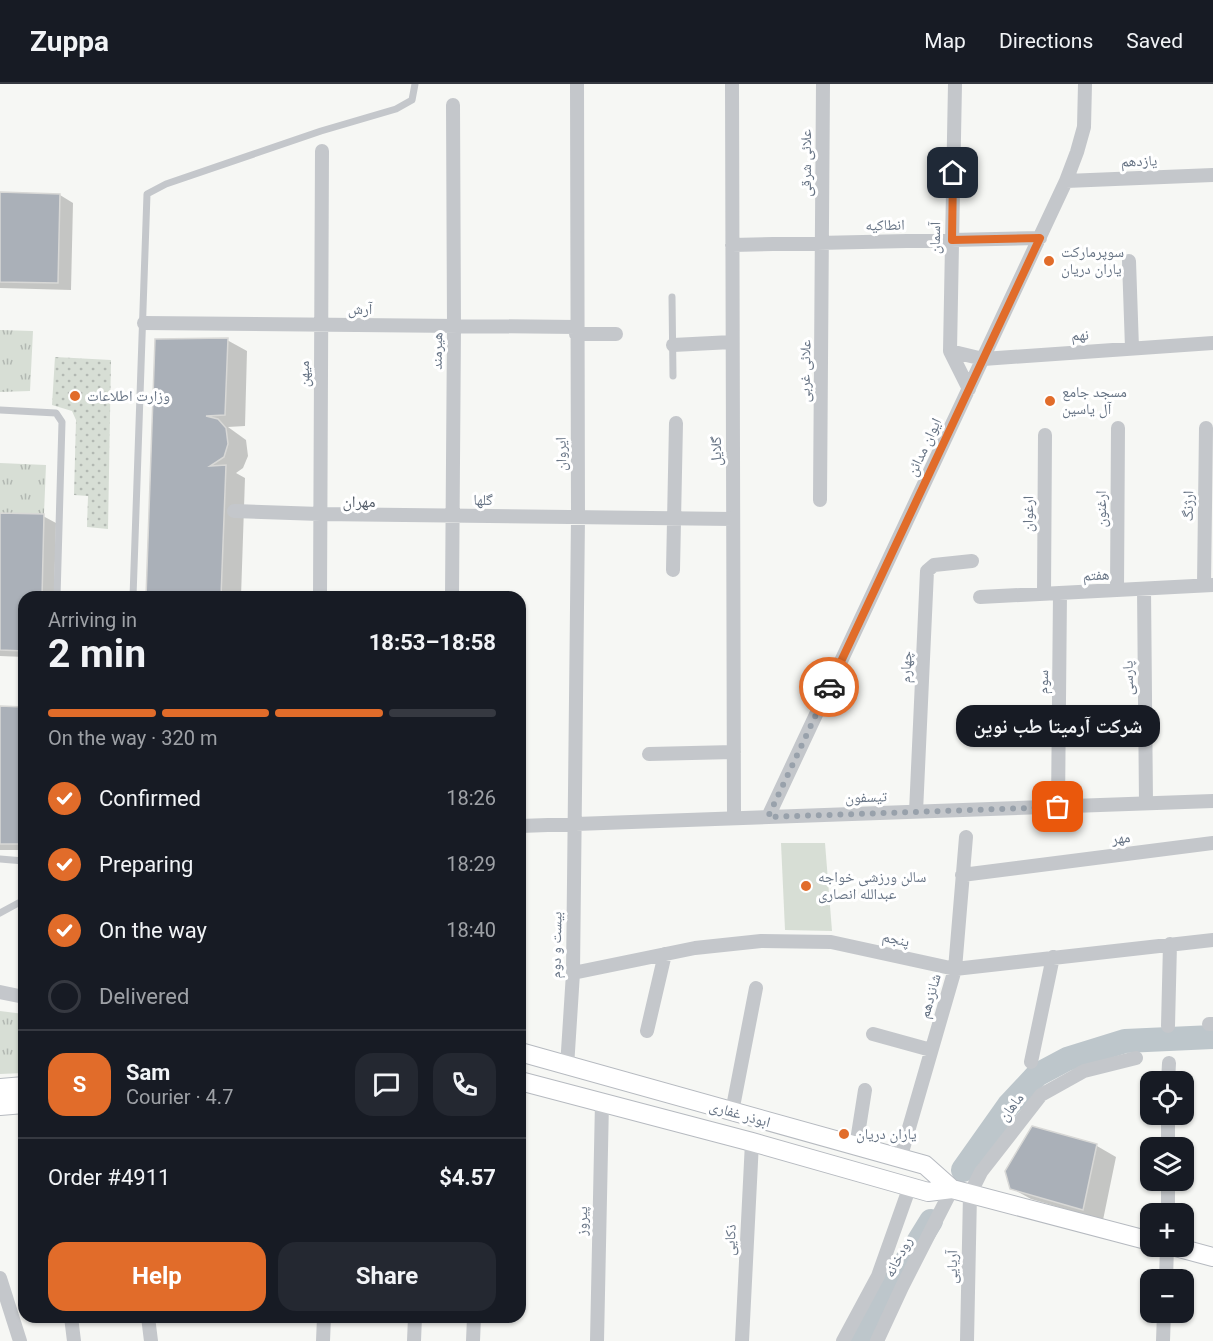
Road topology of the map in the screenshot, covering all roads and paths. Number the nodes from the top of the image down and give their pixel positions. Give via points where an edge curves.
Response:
1 (415, 84) edge
2 (577, 84) edge
3 (732, 84) edge
4 (824, 84) edge
5 (955, 84) edge
6 (1084, 84) edge
7 (453, 105) dead end
8 (321, 151) dead end
9 (1213, 175) edge
10 (1066, 181) junction
11 (1040, 238) junction
12 (952, 240) junction
13 (822, 243) junction
14 (732, 245) junction
15 (1129, 261) dead end
16 (672, 297) dead end
17 (144, 323) junction
18 (321, 325) junction
19 (454, 326) junction
20 (576, 330) junction
21 (616, 334) dead end
22 (732, 342) junction
23 (1213, 343) edge
24 (673, 345) junction
25 (1132, 348) junction
26 (950, 351) junction
27 (983, 359) junction
28 (673, 376) dead end
29 (969, 389) junction
30 (0, 411) edge
31 (676, 423) dead end
32 (1118, 428) dead end
33 (1206, 428) dead end
34 (1045, 435) dead end
35 (820, 500) dead end
36 (234, 511) dead end
37 (320, 514) junction
38 (452, 516) junction
39 (578, 518) junction
40 (675, 519) junction
41 (733, 519) junction
42 (972, 561) dead end
43 (673, 570) dead end
44 (1208, 585) edge
45 (1144, 589) junction
46 (1117, 590) junction
47 (57, 591) edge
48 (133, 591) edge
49 (320, 591) edge
50 (452, 591) edge
51 (1060, 593) junction
52 (1044, 594) junction
53 (980, 597) dead end
54 (734, 752) junction
55 (649, 754) dead end
56 (1213, 801) edge
57 (1146, 803) junction
58 (1058, 807) junction
59 (916, 812) junction
60 (768, 817) junction
61 (734, 818) junction
62 (574, 824) junction
63 (526, 825) edge
64 (966, 837) dead end
65 (1213, 843) edge
66 (0, 859) edge
67 (18, 860) edge
68 (962, 875) junction
69 (18, 903) edge
70 (0, 913) edge
71 (1213, 940) edge
72 (1170, 944) junction
73 (665, 954) junction
74 (1053, 957) junction
75 (955, 969) junction
76 (573, 973) junction
77 (756, 988) dead end
78 (0, 992) edge
79 (18, 996) edge
80 (1168, 1026) dead end
81 (647, 1031) dead end
82 (873, 1034) dead end
83 (931, 1050) junction
84 (526, 1054) edge
85 (1136, 1058) dead end
86 (1031, 1062) dead end
87 (1169, 1063) dead end
88 (567, 1067) junction
89 (1169, 1071) edge
90 (526, 1083) edge
91 (18, 1086) edge
92 (0, 1088) edge
93 (865, 1090) dead end
94 (602, 1102) junction
95 (18, 1104) edge
96 (0, 1106) edge
97 (732, 1112) junction
98 (752, 1142) junction
99 (856, 1147) junction
100 (900, 1159) junction
101 (910, 1186) junction
102 (952, 1190) junction
103 (970, 1194) junction
104 (1140, 1238) edge
105 (1194, 1252) edge
106 (1213, 1257) edge
107 (0, 1278) edge
108 (71, 1323) edge
109 (149, 1323) edge
110 (324, 1323) edge
111 (415, 1323) edge
112 (474, 1323) edge
113 (1164, 1323) edge
114 (20, 1341) edge
115 (74, 1341) edge
116 (151, 1341) edge
117 (323, 1341) edge
118 (414, 1341) edge
119 (473, 1341) edge
120 (597, 1341) edge
121 (742, 1341) edge
122 (843, 1341) edge
123 (877, 1341) edge
124 (967, 1341) edge
125 (1163, 1341) edge

1 - 17 lane via 412,100 396,110 321,131 147,194
2 - 20 street, ایروان
3 - 14 street, گلایل
4 - 13 street, علائی شرقی
5 - 12 street, آسمان
6 - 10 street, ایوان مدائن via 1084,127
7 - 19 street, هیرمند
8 - 18 street, میهن
9 - 10 street, یازدهم
10 - 11 street, ایوان مدائن
11 - 12 street, انطاکیه
11 - 27 street, ایوان مدائن
12 - 13 street, انطاکیه
12 - 26 street, آسمان
13 - 14 street, انطاکیه
13 - 35 street, علائی غربی
14 - 22 street, گلایل
15 - 25 street
16 - 24 lane
17 - 18 street, آرش
17 - 48 lane
18 - 19 street, آرش
18 - 37 street, میهن
19 - 20 street, آرش
19 - 38 street, هیرمند
20 - 21 street, آرش
20 - 39 street, ایروان
22 - 24 street
22 - 41 street, گلایل
23 - 25 street, نهم
24 - 28 lane
25 - 27 street, نهم
26 - 27 street, نهم
26 - 29 street, آسمان
27 - 29 street, ایوان مدائن
29 - 60 street, ایوان مدائن
30 - 47 lane via 56,413 62,422
31 - 40 street
32 - 46 street, ارغنون
33 - 44 street, ارژنگ
34 - 52 street, ارغوان
36 - 37 street, گلها
37 - 38 street, گلها
37 - 49 street, میهن
38 - 39 street, گلها
38 - 50 street, هیرمند
39 - 40 street, گلها
39 - 62 street, ایروان
40 - 41 street, گلها
40 - 43 street
41 - 54 street, گلایل
42 - 59 street, چهارم via 933,565 927,571
44 - 45 street, هفتم
45 - 46 street, هفتم
45 - 57 street, پارسی
46 - 51 street, هفتم
51 - 52 street, هفتم
51 - 58 street, سوم
52 - 53 street, هفتم
54 - 55 street
54 - 61 street, گلایل
56 - 57 street, تیسفون
57 - 58 street, تیسفون
58 - 59 street, تیسفون
59 - 60 street, تیسفون
60 - 61 street, تیسفون
61 - 62 street, تیسفون
62 - 63 street, تیسفون
62 - 76 street, بیست و دوم
64 - 68 street, شانزدهم
65 - 68 street, مهر
66 - 67 lane
68 - 75 street, شانزدهم
69 - 70 lane
71 - 72 street, پنجم
72 - 74 street, پنجم
72 - 80 street
73 - 75 street, پنجم via 760,941 831,942
73 - 76 street, پنجم
73 - 81 street
74 - 75 street, پنجم
74 - 86 street
75 - 83 street, شانزدهم
76 - 88 street, بیست و دوم
77 - 97 street
78 - 79 street
82 - 83 street
83 - 100 street, شانزدهم
84 - 88 main road, ابوذر غفاری
85 - 103 street, ماهان via 1084,1071 1041,1095 981,1172
87 - 89 street
88 - 97 main road, ابوذر غفاری
90 - 94 main road, ابوذر غفاری
91 - 92 main road
93 - 99 street
94 - 98 main road, ابوذر غفاری
94 - 120 street, پیروز
95 - 96 main road
97 - 99 main road, ابوذر غفاری
98 - 101 main road, ابوذر غفاری
98 - 121 street, ذکایی
99 - 100 main road, ابوذر غفاری
100 - 102 main road, ابوذر غفاری via 925,1166
101 - 102 main road, ابوذر غفاری via 928,1192
101 - 122 street, رودخانه via 878,1276
102 - 103 main road, ابوذر غفاری
102 - 123 street, رودخانه
103 - 104 main road, ابوذر غفاری
103 - 124 street, آریایی
105 - 106 main road
107 - 114 street
108 - 115 street
109 - 116 street
110 - 117 street
111 - 118 street
112 - 119 street
113 - 125 street

